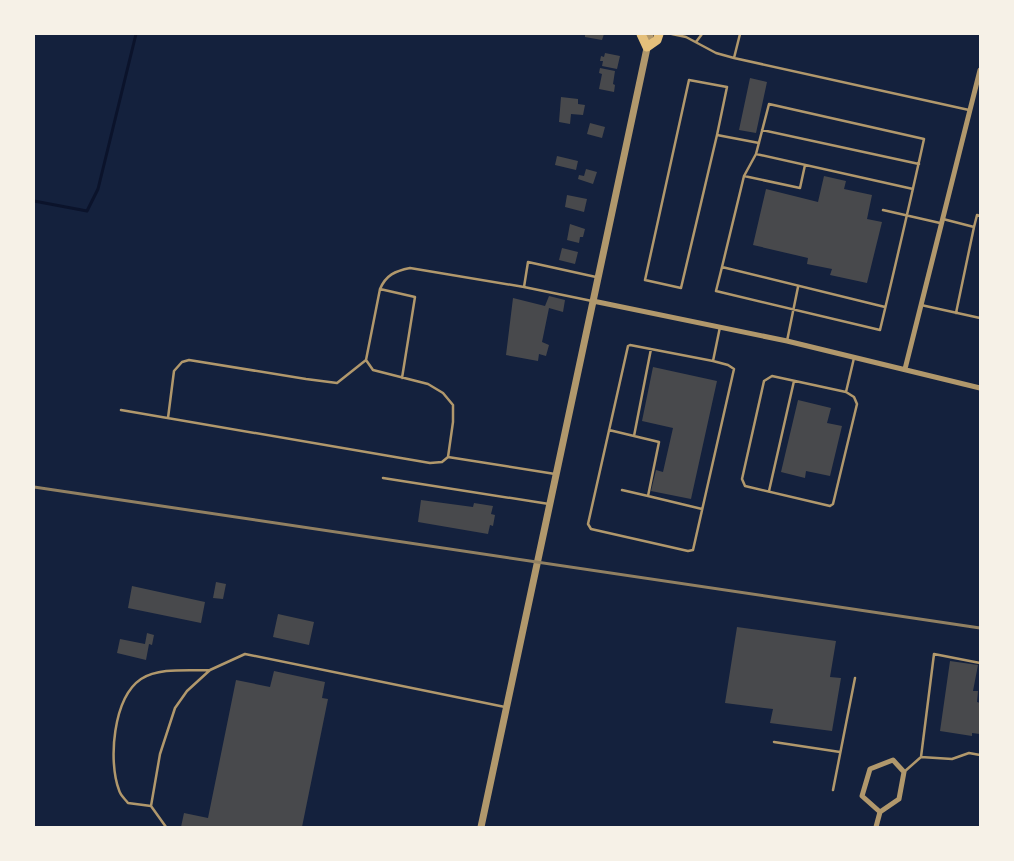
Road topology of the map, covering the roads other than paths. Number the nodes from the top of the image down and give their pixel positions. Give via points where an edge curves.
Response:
1 (641, 34) edge
2 (650, 34) edge
3 (659, 34) edge
4 (672, 34) edge
5 (702, 34) edge
6 (740, 34) edge
7 (696, 42) junction
8 (647, 48) junction
9 (734, 58) junction
10 (980, 70) edge
11 (970, 111) junction
12 (762, 130) junction
13 (717, 135) junction
14 (759, 144) junction
15 (756, 154) junction
16 (919, 164) junction
17 (805, 165) junction
18 (744, 176) junction
19 (913, 189) junction
20 (883, 210) dead end
21 (907, 215) junction
22 (980, 216) edge
23 (942, 221) junction
24 (974, 227) junction
25 (722, 267) junction
26 (598, 277) junction
27 (524, 287) junction
28 (798, 287) junction
29 (380, 290) junction
30 (593, 301) junction
31 (921, 305) junction
32 (885, 307) junction
33 (793, 310) junction
34 (956, 313) junction
35 (980, 318) edge
36 (720, 327) junction
37 (787, 341) junction
38 (651, 349) junction
39 (854, 357) junction
40 (366, 360) junction
41 (713, 361) junction
42 (905, 369) junction
43 (402, 378) junction
44 (794, 380) junction
45 (980, 388) edge
46 (846, 392) junction
47 (121, 410) dead end
48 (168, 418) junction
49 (608, 430) junction
50 (634, 436) junction
51 (448, 457) junction
52 (557, 475) junction
53 (383, 478) dead end
54 (622, 490) dead end
55 (769, 491) junction
56 (648, 496) junction
57 (551, 504) junction
58 (702, 509) junction
59 (980, 663) edge
60 (210, 670) junction
61 (855, 678) dead end
62 (507, 707) junction
63 (774, 742) dead end
64 (840, 752) junction
65 (980, 755) edge
66 (921, 757) junction
67 (904, 772) junction
68 (833, 790) dead end
69 (151, 806) junction
70 (880, 812) junction
71 (166, 827) edge
72 (481, 827) edge
73 (876, 827) edge

1 - 8 main road
2 - 8 street
3 - 8 main road
4 - 7 lane
5 - 7 lane
6 - 9 lane
7 - 9 lane
8 - 26 street
9 - 11 lane
10 - 11 street
11 - 23 street
12 - 14 lane
12 - 16 lane
12 - 16 lane via 769,104 779,106 924,139
13 - 13 lane via 727,87 689,80 645,280 681,288
13 - 14 lane
14 - 15 lane
15 - 17 lane
15 - 18 lane
16 - 19 lane
17 - 18 lane via 800,188
17 - 19 lane
18 - 25 lane
19 - 21 lane
20 - 21 lane
21 - 23 lane
21 - 32 lane
22 - 24 lane via 977,215
23 - 24 lane
23 - 31 street
24 - 34 lane
25 - 28 lane
25 - 33 lane via 716,291
26 - 27 lane via 528,262
26 - 30 street
27 - 29 lane via 410,268 397,271 384,280
27 - 30 lane
28 - 32 lane
28 - 33 lane
29 - 40 lane
29 - 43 lane via 415,297
30 - 36 street
30 - 52 street
31 - 34 lane
31 - 42 street
32 - 33 lane via 880,330
33 - 37 lane
34 - 35 lane
36 - 37 street
36 - 41 lane
37 - 39 street
38 - 41 lane
38 - 49 lane via 628,346
38 - 50 lane
39 - 42 street
39 - 46 lane
40 - 43 lane via 373,370
40 - 48 lane via 337,383 189,360 182,362 174,371
41 - 58 lane via 728,364 734,369
42 - 45 street
43 - 51 lane via 428,384 443,393 453,405
44 - 46 lane
44 - 55 lane
44 - 55 lane via 772,376 764,381 742,479 745,486
46 - 55 lane via 854,397 857,404 833,504 830,506
47 - 48 lane
48 - 51 lane via 430,463 442,462
49 - 50 lane
49 - 58 lane via 588,524 591,529 691,551
50 - 56 lane via 659,442
51 - 52 lane
52 - 57 street
53 - 57 lane
54 - 56 lane
56 - 58 lane
57 - 62 street
59 - 66 lane via 934,654
60 - 62 lane via 245,654
60 - 69 lane via 187,690 175,708 160,754
60 - 69 lane via 160,672 141,679 125,696 116,730 115,775 119,792 128,802
61 - 64 lane
62 - 72 street
63 - 64 lane
64 - 68 lane
65 - 66 lane via 970,753 952,759
66 - 67 lane
67 - 70 street via 899,799
67 - 70 street via 893,760 870,769 862,796
69 - 71 lane
70 - 73 street

